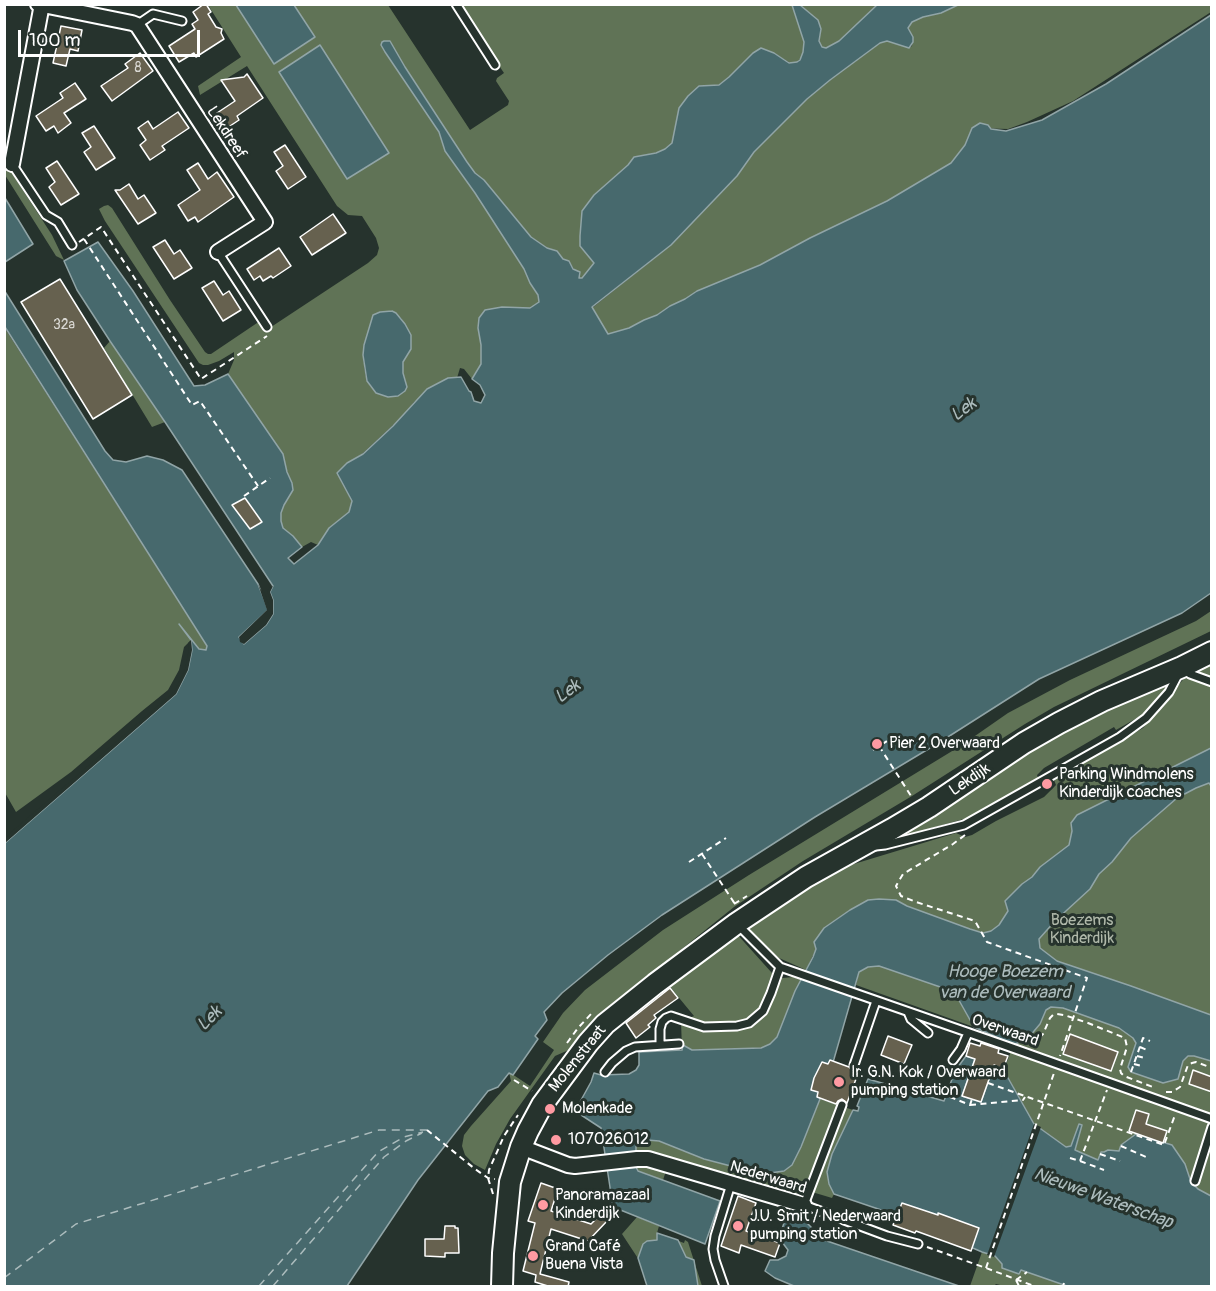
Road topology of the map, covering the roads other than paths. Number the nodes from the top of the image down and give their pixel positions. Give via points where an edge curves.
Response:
1 (456, 4) edge
2 (40, 5) edge
3 (182, 21) dead end
4 (137, 25) junction
5 (495, 65) dead end
6 (12, 164) joint
7 (72, 245) road end
8 (218, 252) joint
9 (267, 327) road end
10 (1212, 652) edge
11 (1182, 667) junction
12 (1212, 682) edge
13 (861, 847) junction
14 (736, 923) junction
15 (780, 967) junction
16 (876, 1000) junction
17 (908, 1012) junction
18 (928, 1033) dead end
19 (971, 1034) junction
20 (680, 1044) dead end
21 (660, 1045) junction
22 (956, 1062) road end
23 (854, 1065) dead end
24 (605, 1072) dead end
25 (842, 1105) dead end
26 (1212, 1119) edge
27 (1212, 1127) edge
28 (521, 1147) junction
29 (1195, 1181) dead end
30 (731, 1184) junction
31 (804, 1205) junction
32 (918, 1244) road end
33 (502, 1287) edge
34 (724, 1287) edge

1 - 5 lane
2 - 4 street
2 - 6 street
3 - 4 lane via 153,14
4 - 8 street, Lekdreef via 265,222
6 - 7 lane via 46,215 58,222
8 - 9 lane, Lekdreef
10 - 11 street, Lekdijk
11 - 12 lane
11 - 13 street, Lekdijk via 1059,723
11 - 13 lane via 1169,692 1146,718 1120,737 964,825 885,845
13 - 14 street, Lekdijk via 814,872
14 - 15 lane, Overwaard
14 - 28 street, Molenstraat via 605,1024 542,1105
15 - 16 lane, Overwaard
15 - 21 lane via 762,1011 749,1023 704,1027 671,1016 662,1022
16 - 17 lane, Overwaard
16 - 23 lane
17 - 18 lane
17 - 19 lane, Overwaard
19 - 22 lane
19 - 26 lane, Overwaard
20 - 21 lane
21 - 24 lane via 626,1051
25 - 31 lane
27 - 29 lane
28 - 30 street, Nederwaard via 575,1166 648,1159
28 - 33 street, Molenstraat via 510,1182
30 - 31 street, Nederwaard
30 - 34 lane via 713,1249
31 - 32 lane, Nederwaard

